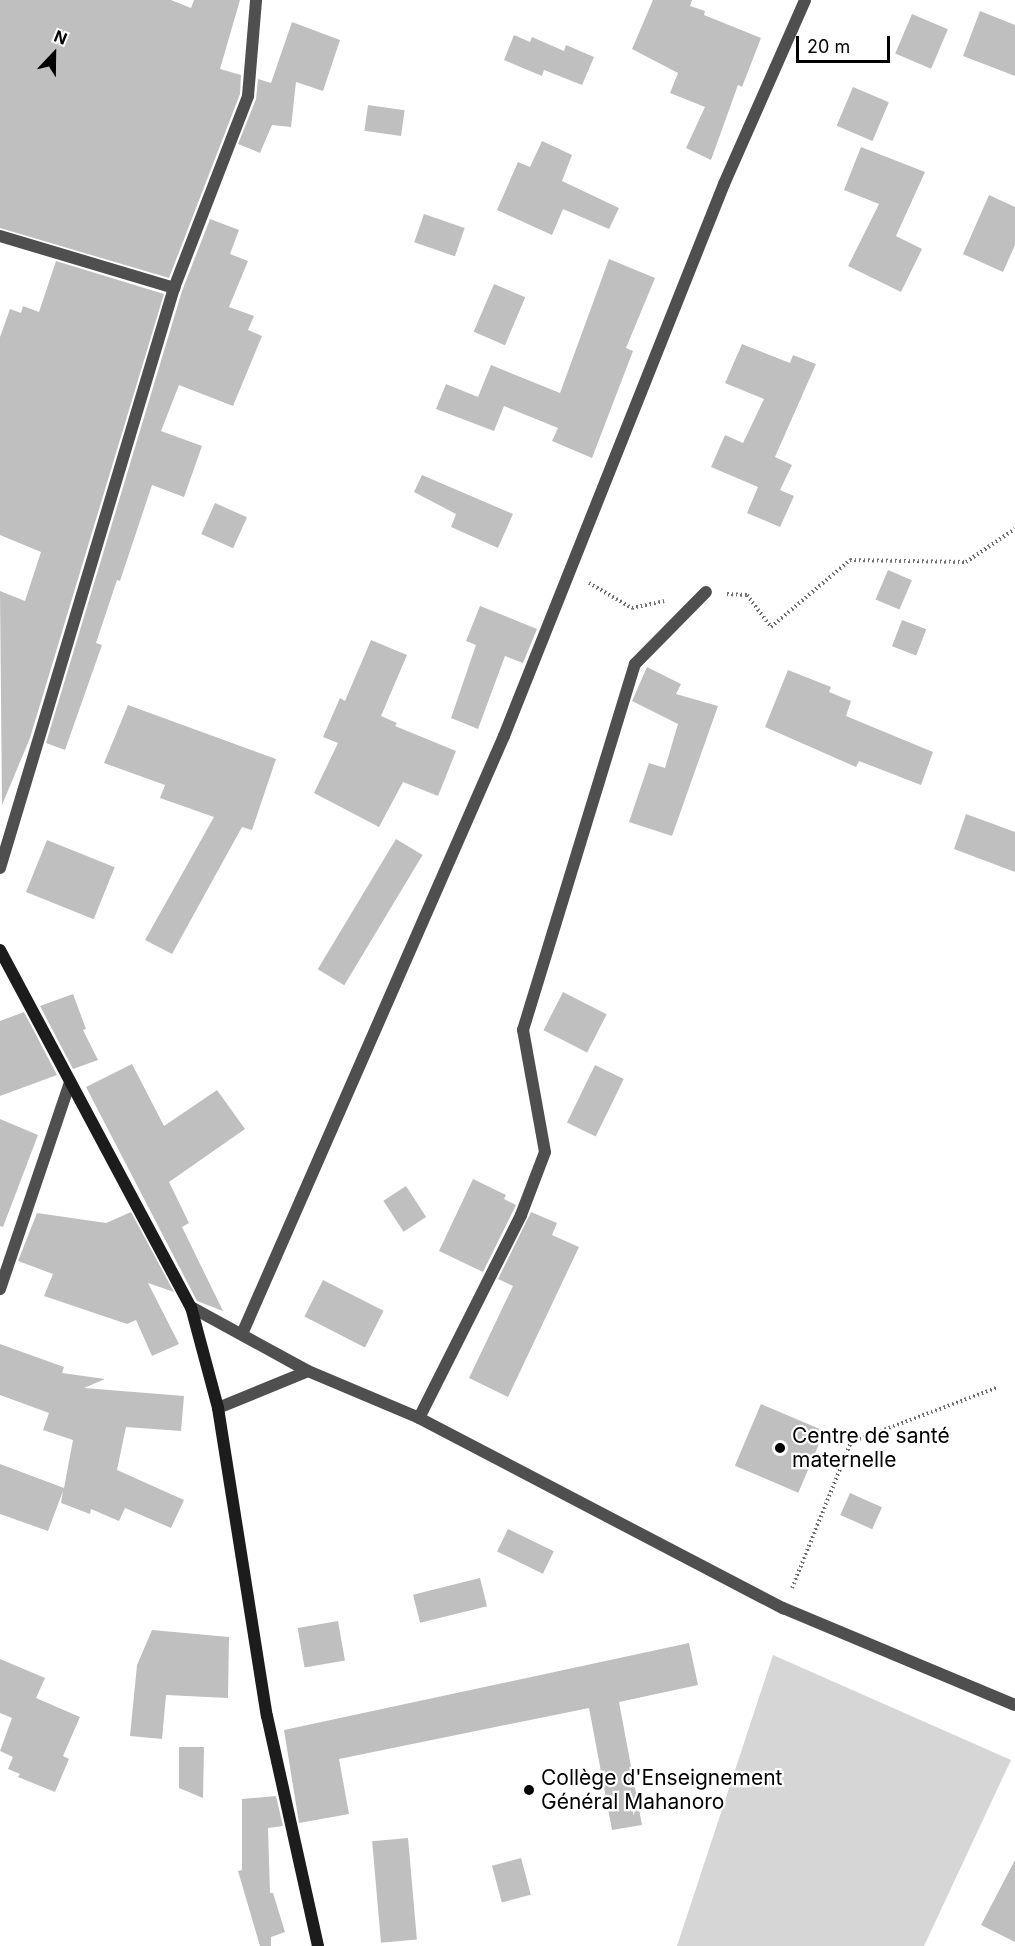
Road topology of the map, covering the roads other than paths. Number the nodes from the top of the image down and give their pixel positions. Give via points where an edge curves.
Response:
1 (256, 0) edge
2 (805, 0) edge
3 (0, 236) edge
4 (174, 288) junction
5 (706, 592) road end
6 (0, 868) edge
7 (0, 950) edge
8 (70, 1082) junction
9 (0, 1289) edge
10 (191, 1307) junction
11 (242, 1334) junction
12 (308, 1371) junction
13 (218, 1408) junction
14 (419, 1418) junction
15 (1015, 1706) edge
16 (318, 1946) edge

1 - 4 street via 248,96
2 - 11 street via 724,184 500,747
3 - 4 street
4 - 6 street
5 - 14 street via 635,664 523,1029 545,1152 521,1215
7 - 8 street
8 - 9 street
8 - 10 street
10 - 11 street
10 - 13 street
11 - 12 street
12 - 13 street
12 - 14 street
13 - 16 street via 267,1716
14 - 15 street via 783,1608

